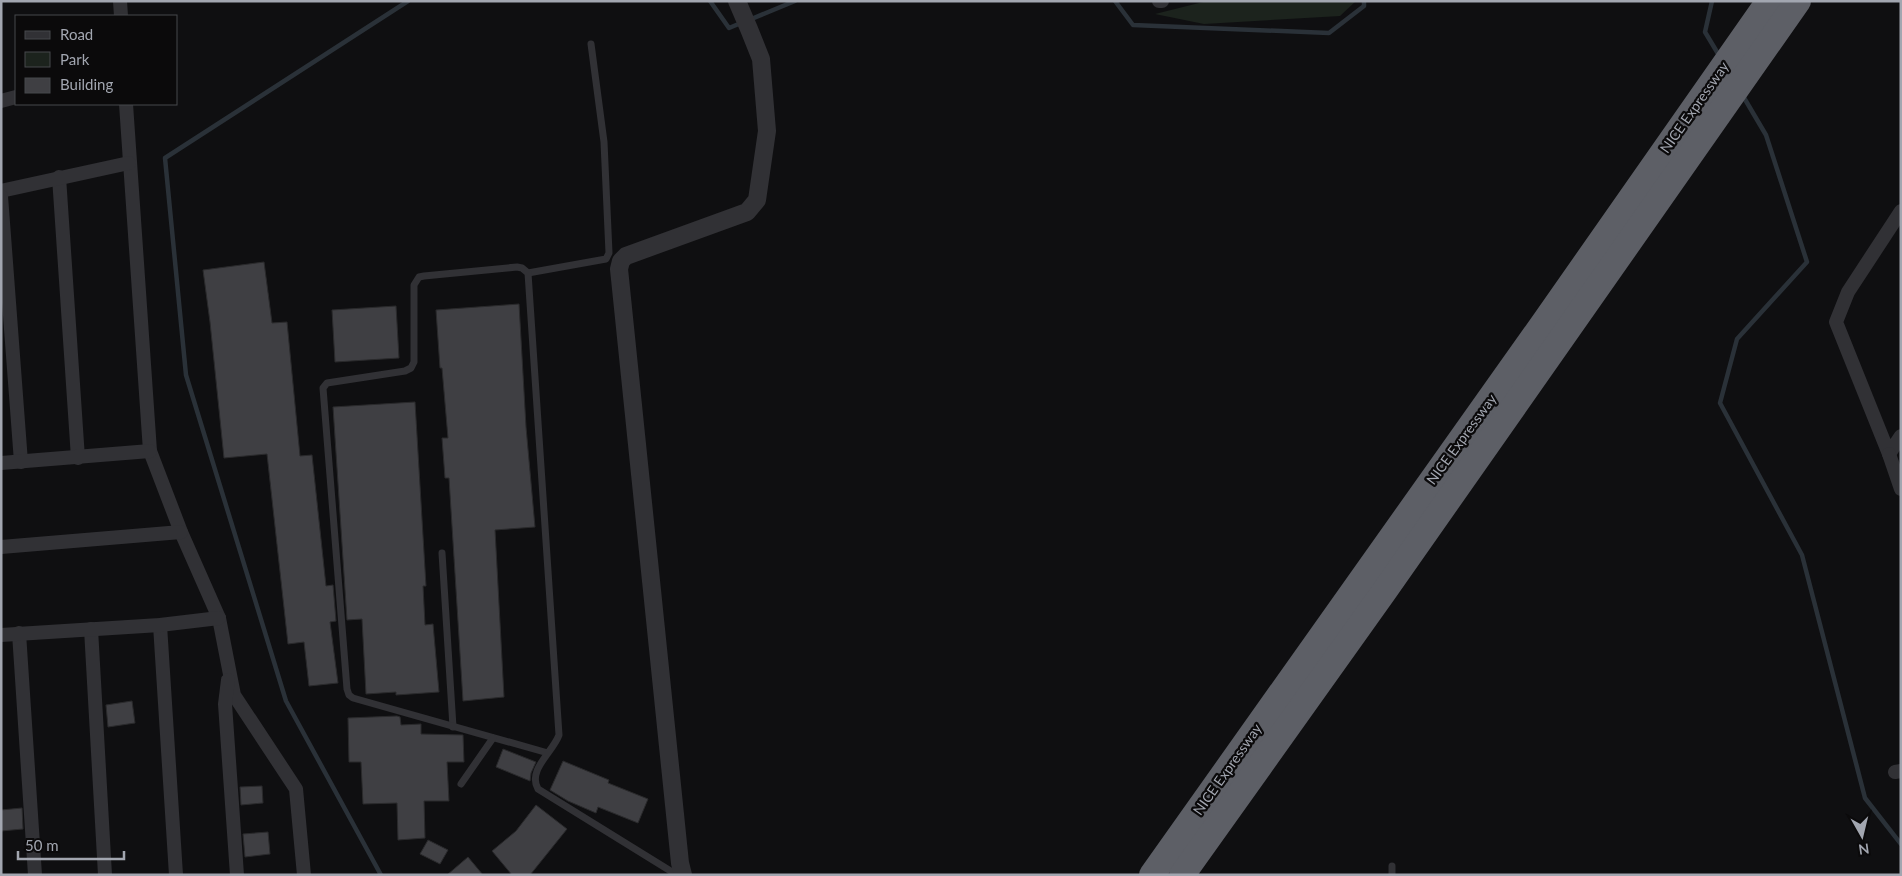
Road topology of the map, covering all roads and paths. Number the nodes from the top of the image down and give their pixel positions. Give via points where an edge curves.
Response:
1 (120, 1) edge
2 (1769, 1) edge
3 (1798, 1) edge
4 (737, 2) edge
5 (121, 15) edge
6 (591, 44) dead end
7 (15, 97) edge
8 (1714, 99) junction
9 (1, 100) edge
10 (126, 105) edge
11 (129, 163) junction
12 (59, 177) junction
13 (1, 191) edge
14 (1, 196) edge
15 (1901, 211) edge
16 (528, 273) junction
17 (1901, 436) edge
18 (150, 450) junction
19 (1889, 454) junction
20 (78, 458) junction
21 (21, 462) junction
22 (1, 463) edge
23 (1901, 489) edge
24 (181, 532) junction
25 (1, 547) edge
26 (442, 552) dead end
27 (219, 618) junction
28 (160, 625) junction
29 (91, 629) junction
30 (19, 633) junction
31 (1, 634) edge
32 (229, 672) junction
33 (453, 727) junction
34 (493, 738) junction
35 (548, 754) junction
36 (461, 784) dead end
37 (1392, 866) dead end
38 (35, 875) edge
39 (105, 875) edge
40 (176, 875) edge
41 (237, 875) edge
42 (304, 875) edge
43 (677, 875) edge
44 (683, 875) edge
45 (1152, 875) edge
46 (1182, 875) edge
47 (1392, 875) edge

1 - 5 street
2 - 8 highway, NICE Expressway via 1735,48
3 - 8 highway, NICE Expressway via 1746,74
4 - 44 street via 763,70 767,136 756,203 747,212 626,256 619,269
6 - 16 lane via 604,142 610,253 606,258
7 - 9 street
8 - 45 highway, NICE Expressway via 1546,321
8 - 46 highway, NICE Expressway via 1393,578
10 - 11 street
11 - 12 street
11 - 18 street
12 - 13 street
12 - 20 street
14 - 21 street
15 - 19 street via 1848,292 1836,322
16 - 33 lane via 517,267 419,277 414,285 414,362 411,368 327,383 322,389 347,693 353,698
16 - 35 lane via 559,735
17 - 19 street
18 - 20 street
18 - 24 street
19 - 23 street
20 - 21 street
21 - 22 street
24 - 25 street
24 - 27 street
26 - 33 lane
27 - 28 street
27 - 32 street
28 - 29 street
28 - 40 street
29 - 30 street
29 - 39 street
30 - 31 street
30 - 38 street
32 - 41 street via 225,704
32 - 42 street via 236,698 296,790
33 - 34 lane
34 - 35 lane
34 - 36 lane
35 - 43 lane via 534,776 538,789
37 - 47 lane

